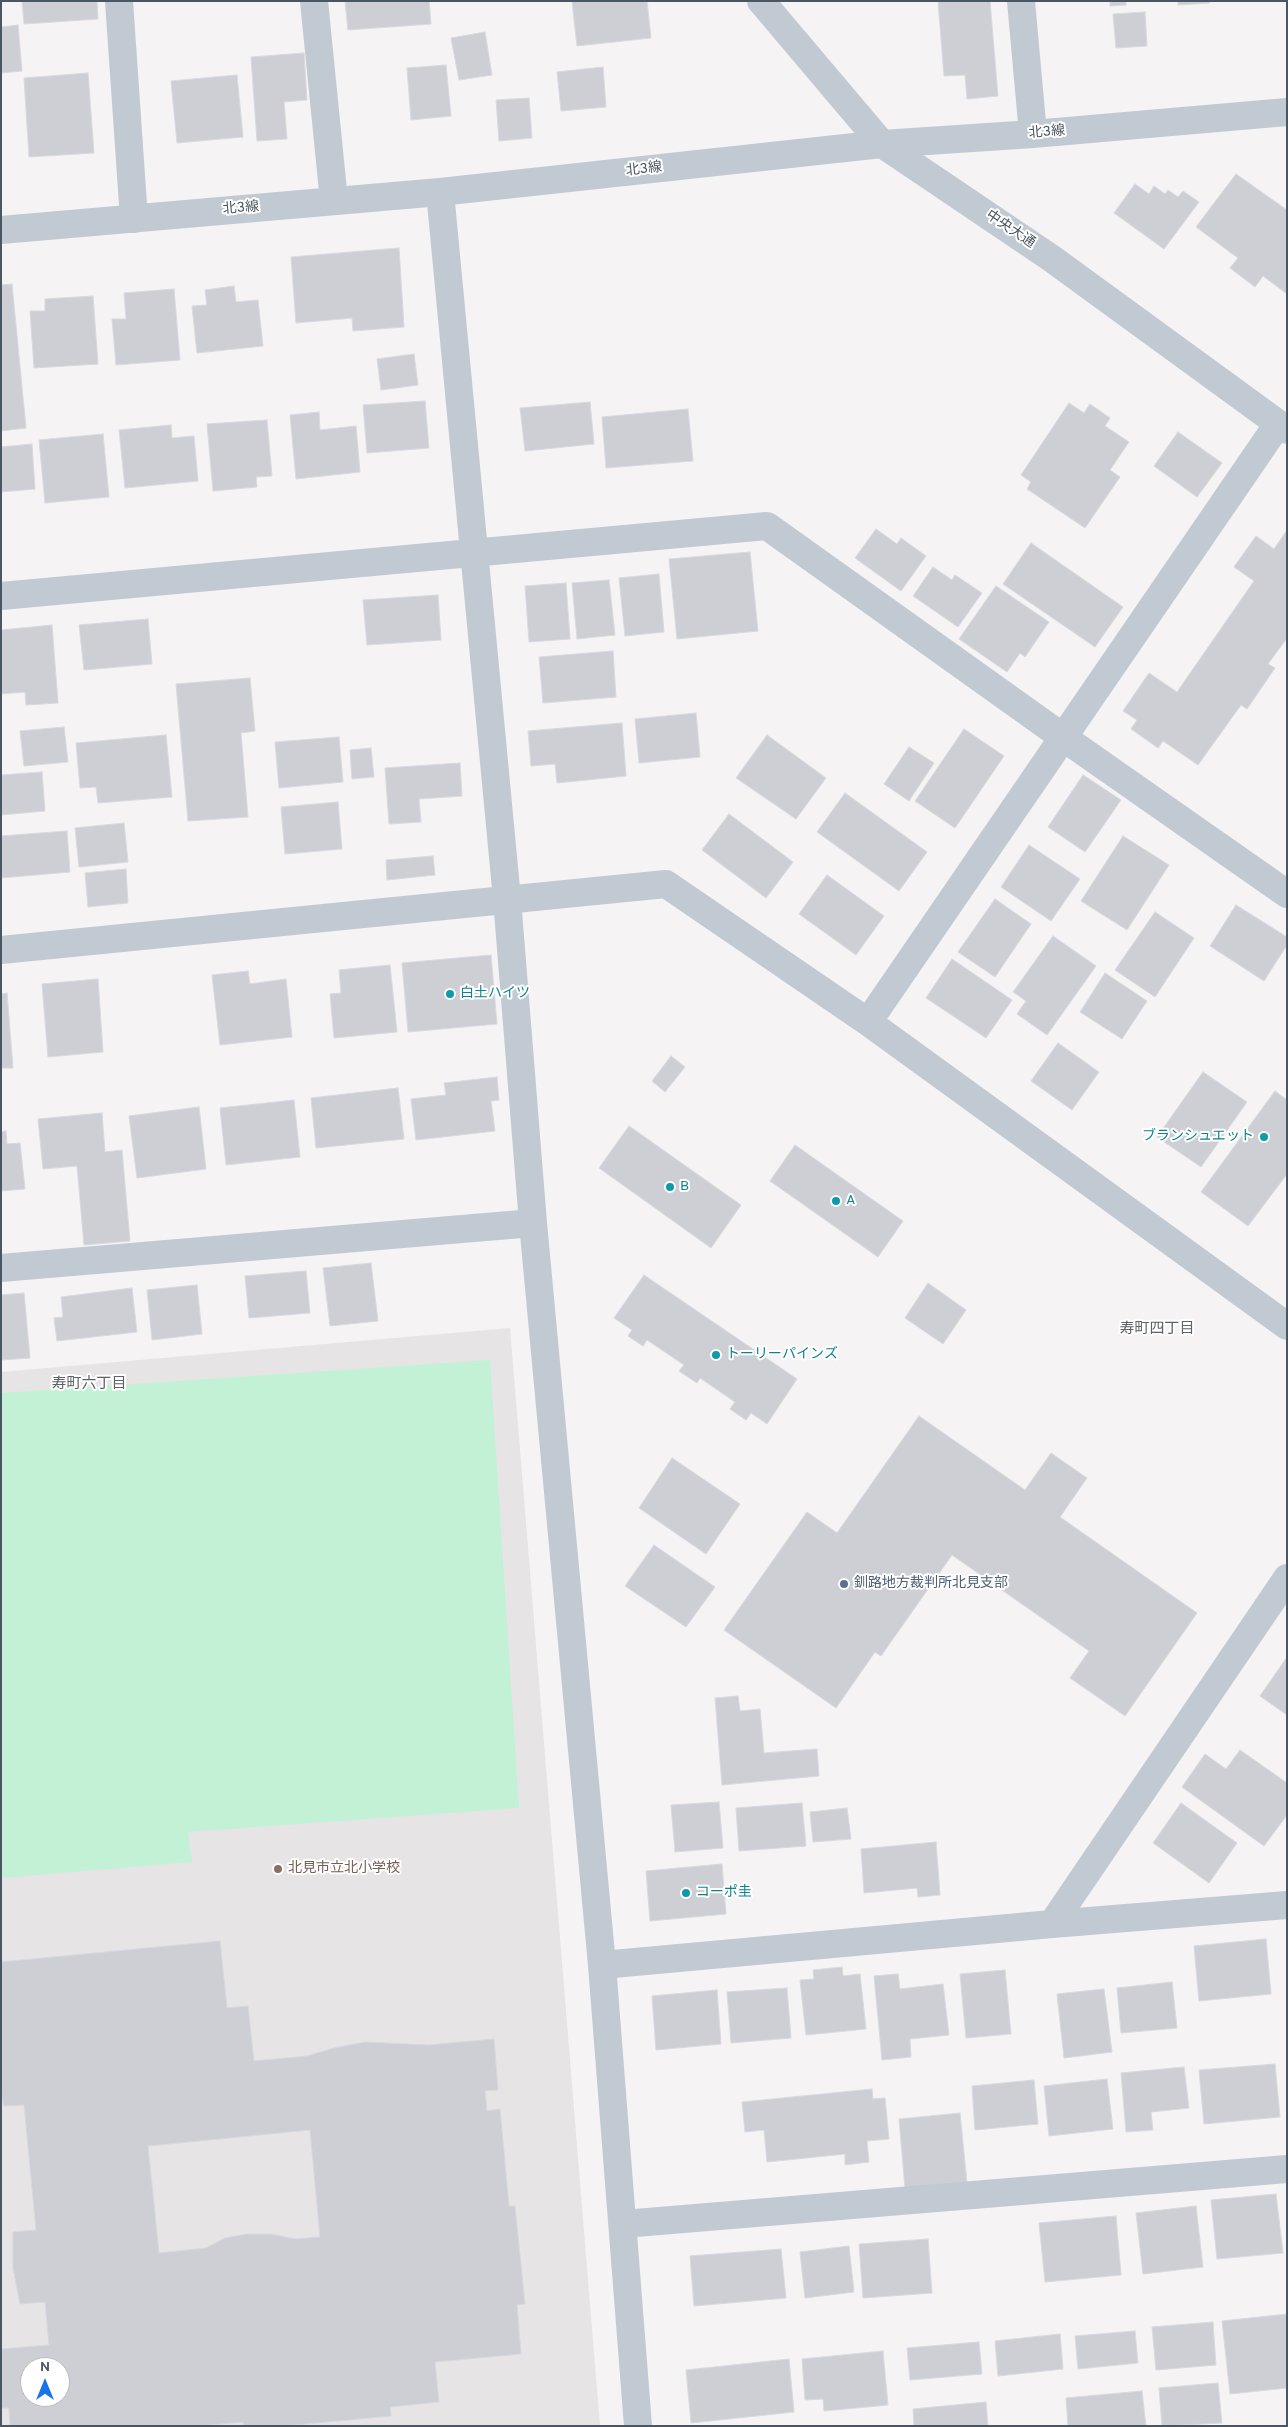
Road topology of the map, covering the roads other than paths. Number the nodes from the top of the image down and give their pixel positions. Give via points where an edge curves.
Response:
1 (119, 1) edge
2 (314, 1) edge
3 (761, 1) edge
4 (1021, 1) edge
5 (1287, 112) edge
6 (1033, 134) junction
7 (882, 144) junction
8 (440, 192) junction
9 (334, 201) junction
10 (134, 218) junction
11 (1, 230) edge
12 (1282, 427) edge
13 (473, 553) junction
14 (1, 596) edge
15 (1064, 738) junction
16 (1287, 894) edge
17 (507, 899) junction
18 (1, 950) edge
19 (868, 1022) junction
20 (533, 1223) junction
21 (1, 1268) edge
22 (1287, 1326) edge
23 (1287, 1578) edge
24 (1287, 1905) edge
25 (1052, 1924) junction
26 (602, 1965) junction
27 (1287, 2169) edge
28 (622, 2224) junction
29 (638, 2426) edge

1 - 10 street
2 - 9 street
3 - 7 street, 中央大通
4 - 6 street
5 - 6 street, 北3線
6 - 7 street, 北3線
7 - 8 street, 北3線
7 - 12 street, 中央大通 via 1051,258
8 - 9 street, 北3線
8 - 13 street
9 - 10 street, 北3線
10 - 11 street, 北3線
12 - 15 street
13 - 14 street
13 - 15 street via 767,526
13 - 17 street
15 - 16 street
15 - 19 street
17 - 18 street
17 - 19 street via 666,884
17 - 20 street
19 - 22 street
20 - 21 street
20 - 26 street
23 - 25 street
24 - 25 street
25 - 26 street
26 - 28 street
27 - 28 street
28 - 29 street

